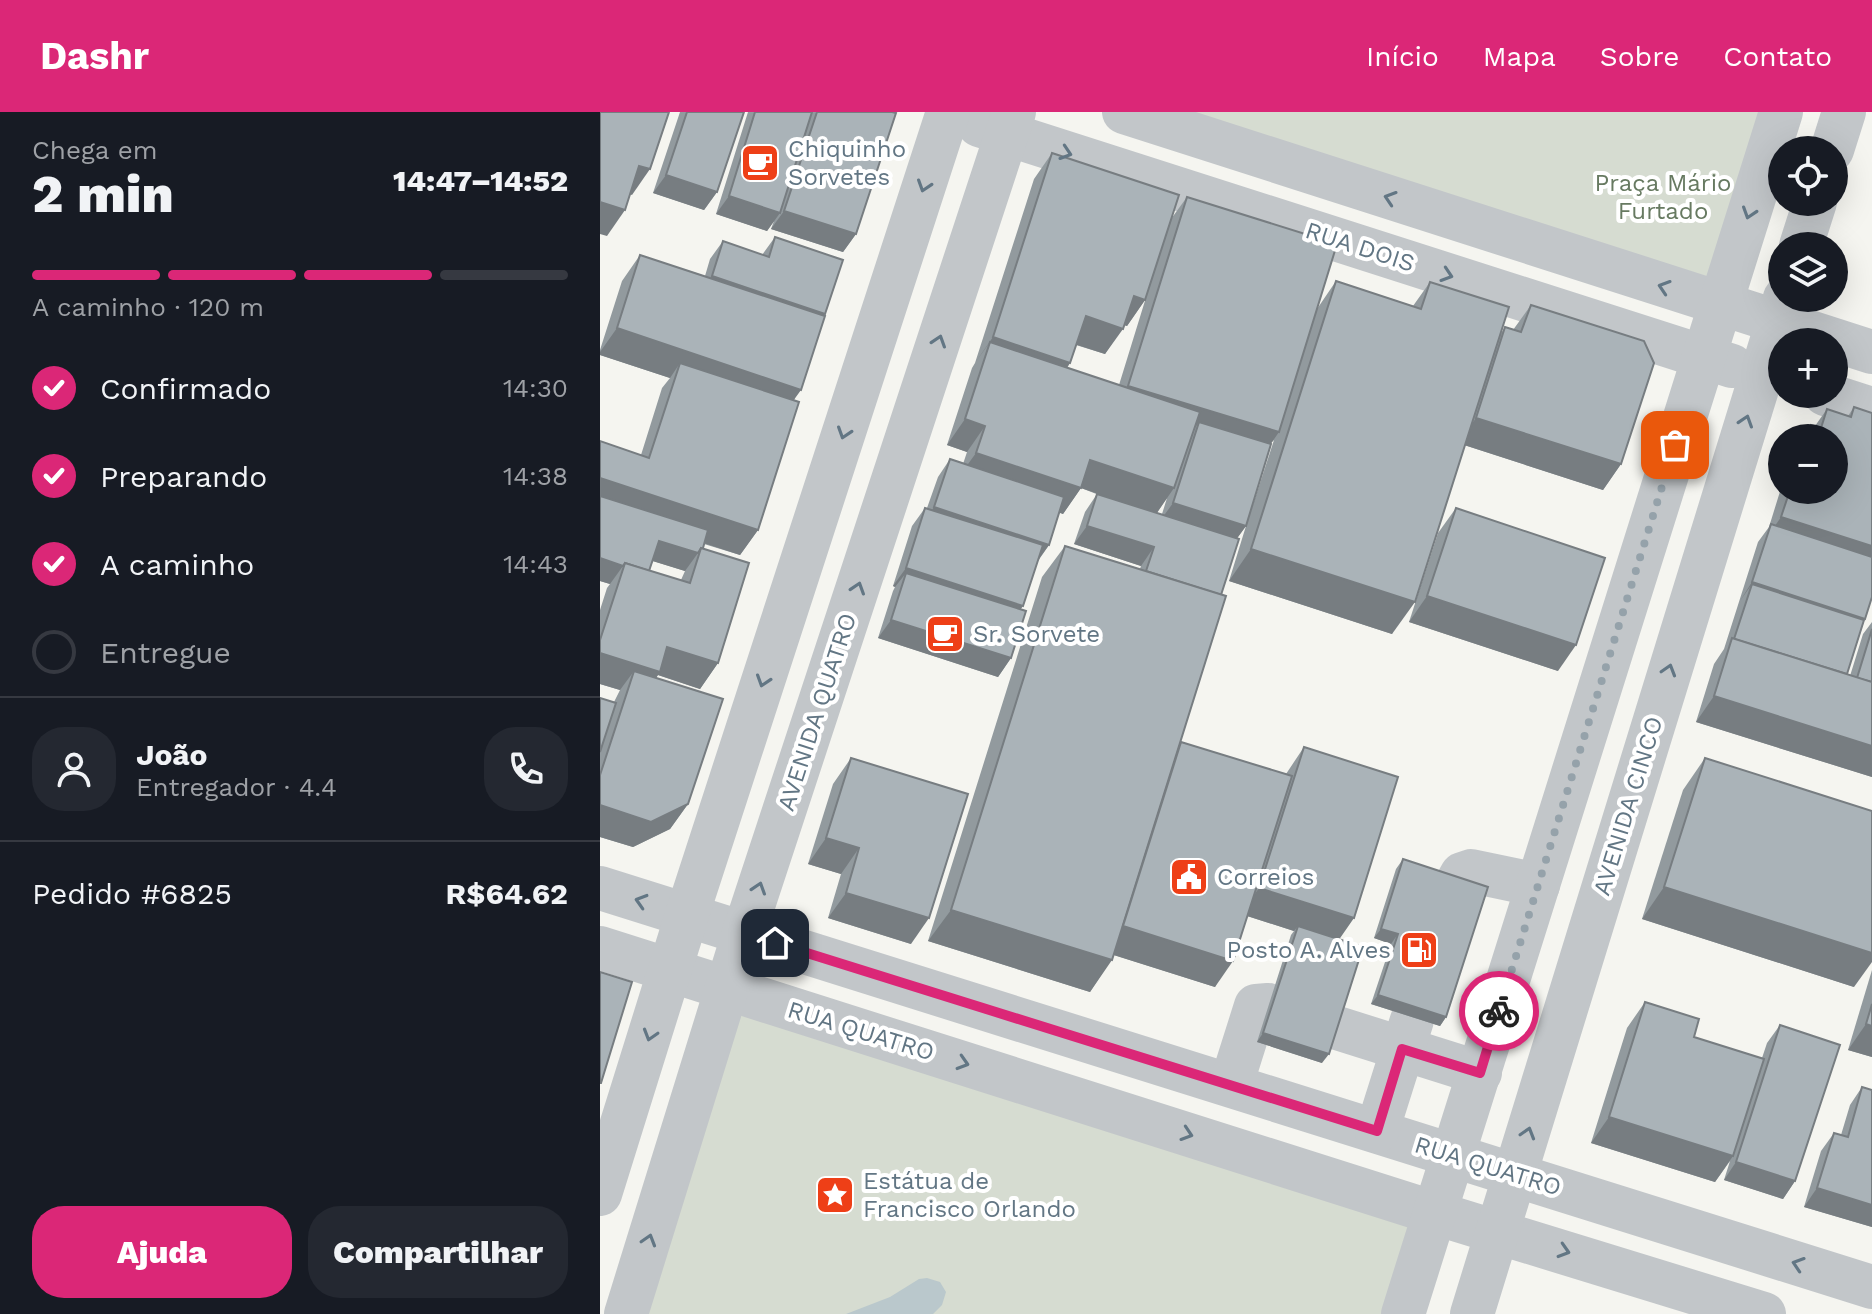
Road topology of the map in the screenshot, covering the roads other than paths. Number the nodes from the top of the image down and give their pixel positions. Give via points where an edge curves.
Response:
1 (1124, 112) edge
2 (1781, 112) edge
3 (1844, 112) edge
4 (945, 113) edge
5 (1011, 123) edge
6 (1836, 136) edge
7 (1720, 305) junction
8 (1768, 309) edge
9 (1785, 312) edge
10 (1872, 352) edge
11 (1703, 358) junction
12 (1768, 376) edge
13 (1768, 389) edge
14 (1848, 401) edge
15 (1872, 409) edge
16 (1538, 885) junction
17 (600, 888) edge
18 (1454, 888) edge
19 (687, 915) junction
20 (744, 933) junction
21 (600, 948) edge
22 (670, 971) junction
23 (728, 990) junction
24 (1268, 1005) edge
25 (1334, 1027) edge
26 (1408, 1033) junction
27 (1480, 1073) junction
28 (1231, 1085) junction
29 (1377, 1131) junction
30 (1454, 1155) junction
31 (1515, 1175) junction
32 (600, 1194) edge
33 (1435, 1213) junction
34 (1498, 1231) junction
35 (1872, 1287) edge
36 (626, 1314) edge
37 (1403, 1314) edge
38 (1472, 1314) edge
39 (1764, 1314) edge

7 -> 1 street
2 -> 7 street
3 - 6 street
4 - 5 street, RUA DOIS
4 -> 19 street
5 -> 11 street, RUA DOIS
20 -> 5 street, AVENIDA QUATRO
7 - 8 street
7 - 11 street
9 - 10 street
11 - 12 street, RUA DOIS
11 - 16 street
31 -> 13 street, AVENIDA CINCO
14 - 15 street
16 - 18 street via 1471,871 1462,874
16 - 27 street
19 -> 17 street, RUA QUATRO
19 - 20 street, RUA QUATRO
19 - 22 street
20 - 23 street, AVENIDA QUATRO
20 - 28 street, RUA QUATRO
21 - 22 street, RUA QUATRO
22 - 23 street, RUA QUATRO
22 -> 32 street
23 -> 33 street, RUA QUATRO
36 -> 23 street, AVENIDA QUATRO
24 - 28 street via 1256,1006
25 - 26 street
26 - 27 street
26 - 29 street
27 - 30 street
28 - 29 street, RUA QUATRO
29 - 30 street, RUA QUATRO
30 - 31 street, RUA QUATRO
30 - 33 street
31 - 34 street, AVENIDA CINCO
35 -> 31 street, RUA QUATRO
33 - 34 street, RUA QUATRO
33 - 37 street
34 - 38 street, AVENIDA CINCO
34 -> 39 street, RUA QUATRO

